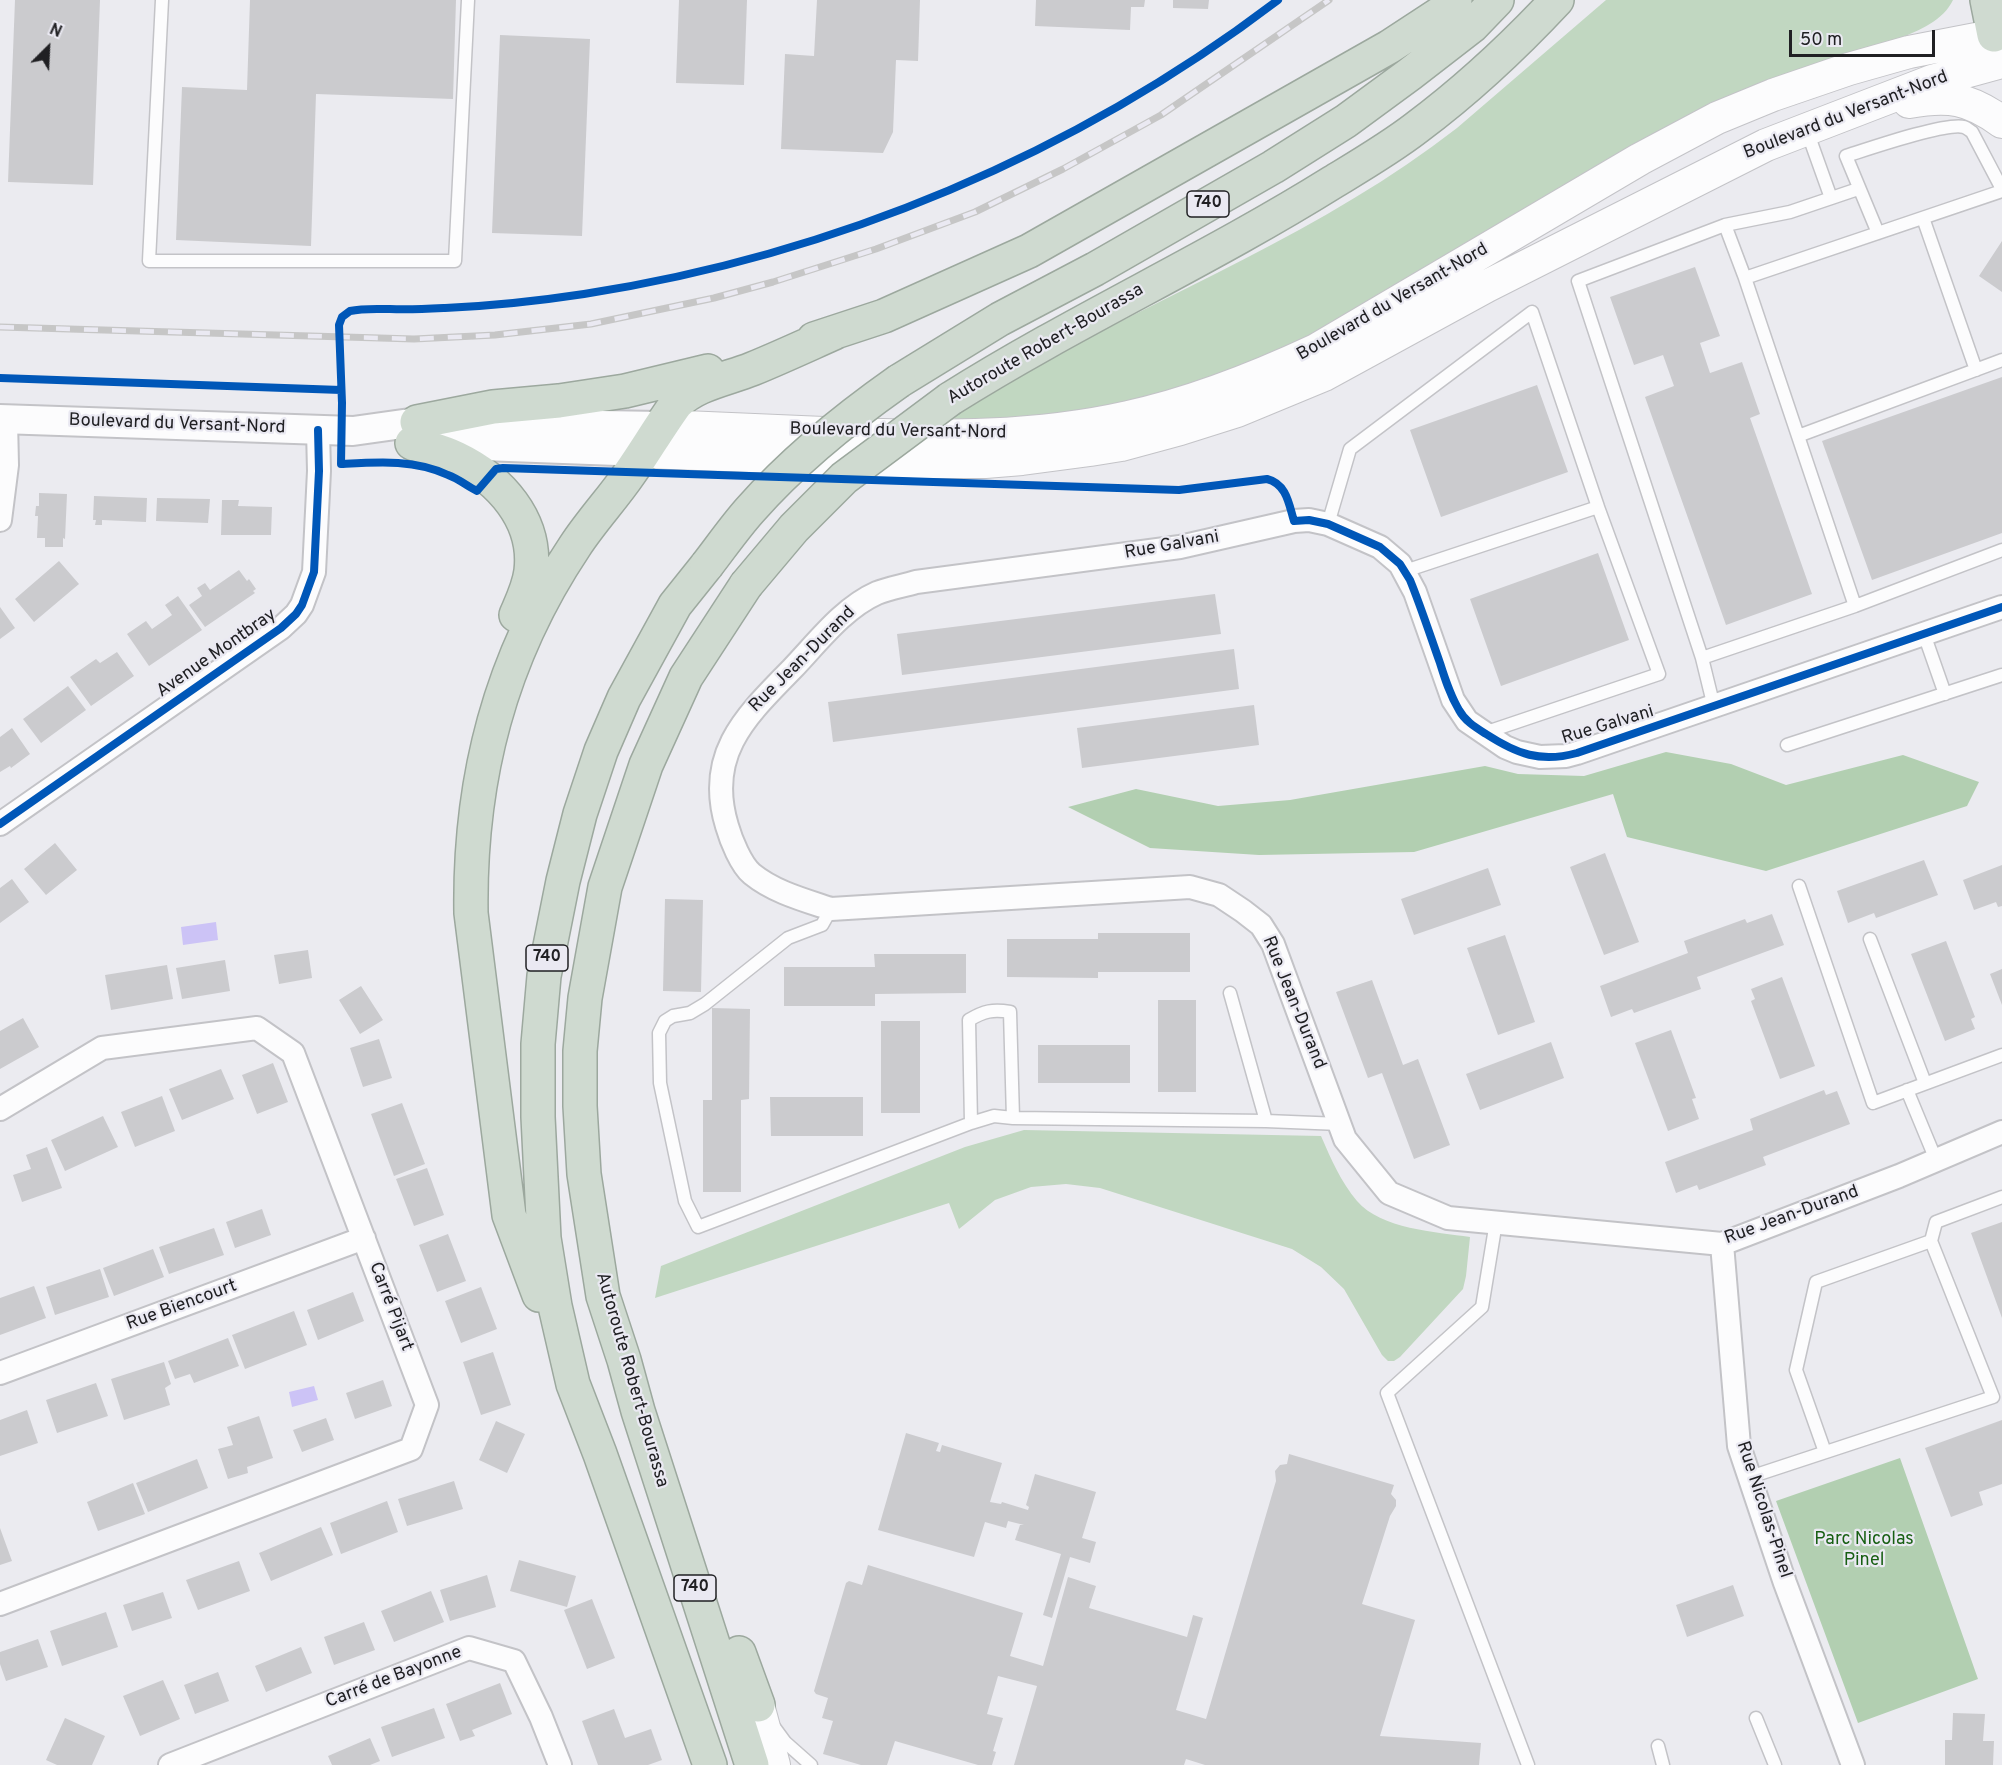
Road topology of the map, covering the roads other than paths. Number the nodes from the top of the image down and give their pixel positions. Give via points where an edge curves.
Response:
1 (162, 0) edge
2 (468, 0) edge
3 (1455, 0) edge
4 (1497, 0) edge
5 (1557, 0) edge
6 (1584, 0) edge
7 (1987, 0) edge
8 (2000, 52) edge
9 (1843, 114) junction
10 (2002, 122) edge
11 (1418, 127) junction
12 (1806, 128) junction
13 (1858, 189) junction
14 (2002, 190) edge
15 (1831, 198) junction
16 (1923, 218) junction
17 (1725, 225) junction
18 (1878, 233) junction
19 (1745, 278) junction
20 (834, 333) junction
21 (2002, 360) edge
22 (1976, 370) junction
23 (3, 420) edge
24 (318, 430) junction
25 (414, 433) junction
26 (1798, 436) junction
27 (653, 440) junction
28 (1598, 507) junction
29 (0, 520) edge
30 (1328, 524) junction
31 (2002, 550) edge
32 (1406, 571) junction
33 (877, 593) joint
34 (1855, 606) junction
35 (2002, 607) edge
36 (1924, 634) junction
37 (1702, 658) junction
38 (2002, 675) edge
39 (1945, 694) junction
40 (1714, 707) junction
41 (1484, 733) junction
42 (1787, 745) dead end
43 (479, 784) junction
44 (0, 824) edge
45 (1799, 886) dead end
46 (831, 909) junction
47 (1870, 939) dead end
48 (1230, 993) dead end
49 (2002, 1055) edge
50 (1925, 1083) junction
51 (1907, 1090) junction
52 (0, 1109) edge
53 (1013, 1118) junction
54 (1266, 1121) junction
55 (970, 1123) junction
56 (1340, 1124) junction
57 (2002, 1132) edge
58 (1936, 1160) junction
59 (2002, 1197) edge
60 (1496, 1222) junction
61 (364, 1238) junction
62 (1932, 1241) junction
63 (1722, 1244) junction
64 (0, 1373) edge
65 (573, 1384) junction
66 (638, 1411) junction
67 (1825, 1452) junction
68 (1750, 1477) junction
69 (0, 1604) edge
70 (758, 1705) junction
71 (688, 1706) junction
72 (1756, 1718) dead end
73 (1658, 1746) dead end
74 (170, 1765) edge
75 (560, 1765) edge
76 (690, 1765) edge
77 (710, 1765) edge
78 (752, 1765) edge
79 (774, 1765) edge
80 (811, 1765) edge
81 (1528, 1765) edge
82 (1664, 1765) edge
83 (1775, 1765) edge
84 (1853, 1765) edge

1 - 2 lane via 149,261 455,261
3 - 20 highway via 1389,47 1029,251 884,316
4 - 65 highway, 740, bridge via 1472,26 1346,122 1114,258 1000,319 847,418 749,511 675,605 624,698 602,751 580,814 544,976 538,1044 544,1238
5 - 11 highway, Autoroute Robert-Bourassa / 740 via 1518,42
6 - 11 highway
7 - 8 highway
8 - 9 main road, Boulevard du Versant-Nord
8 - 27 main road, Boulevard du Versant-Nord via 1910,52 1849,69 1717,118 1640,159 1316,350 1157,410 1041,431 955,436
9 - 10 main road via 1943,98 1971,103
9 - 12 main road, Boulevard du Versant-Nord
11 - 66 highway, Autoroute Robert-Bourassa / 740, bridge via 1280,215 1008,362 950,399 844,478 794,528 746,585 686,677 646,765 605,887 585,998 580,1051 580,1106 589,1214 603,1296
12 - 15 lane
12 - 27 main road, Boulevard du Versant-Nord via 1592,232 1324,375 1237,411 1121,445 1044,457 923,462
13 - 14 lane via 1846,156 1948,127 1964,127 1972,132
13 - 15 lane
13 - 18 lane
14 - 16 lane
15 - 17 lane via 1790,212
16 - 18 lane
16 - 22 lane
17 - 19 lane
17 - 37 lane via 1578,281
18 - 19 lane
19 - 26 lane
20 - 25 highway via 655,385 589,397 493,407
20 - 27 highway via 690,393 676,404
21 - 22 lane
22 - 26 lane
23 - 24 street, Boulevard du Versant-Nord
23 - 29 street via 7,465
24 - 25 street, Boulevard du Versant-Nord
24 - 44 street, Avenue Montbray via 315,560 311,584 296,614
25 - 27 street, Boulevard du Versant-Nord
25 - 43 highway via 493,483 513,503 529,536 532,560 528,584 482,713
26 - 34 lane
27 - 43 highway via 574,547 524,635 495,716
28 - 30 lane via 1532,312 1350,449
28 - 32 lane
28 - 41 lane via 1659,674
30 - 32 street, Rue Galvani via 1380,547
30 - 33 street, Rue Galvani via 1294,521 1180,547 916,582
31 - 34 lane
32 - 41 street, Rue Galvani via 1453,700 1467,721
33 - 46 street, Rue Jean-Durand via 849,610 750,712 721,769 723,815 731,842 751,873 788,894
34 - 37 lane
35 - 36 street, Rue Galvani
36 - 39 lane
36 - 40 street, Rue Galvani
37 - 40 lane
38 - 39 lane
39 - 42 lane
40 - 41 street, Rue Galvani via 1566,756 1540,758 1517,752
43 - 65 highway via 472,844 471,913 508,1215
45 - 51 lane via 1873,1102
46 - 55 lane via 822,926 788,938 705,1004 665,1021 659,1033 660,1083 685,1201 698,1227
46 - 56 street, Rue Jean-Durand via 1190,887 1220,895 1261,925 1273,944
47 - 50 lane
48 - 54 lane
49 - 50 lane
50 - 51 lane
51 - 58 lane
52 - 61 street, Carré Pijart via 102,1048 257,1028 293,1053
53 - 54 lane
53 - 55 lane via 994,1116
53 - 55 lane via 1010,1012 995,1009 969,1020
54 - 56 lane
56 - 60 street, Rue Jean-Durand via 1345,1139 1389,1192 1448,1218
57 - 58 street, Rue Jean-Durand
58 - 63 street, Rue Jean-Durand
59 - 62 lane via 1936,1222
60 - 63 street, Rue Jean-Durand
60 - 81 lane via 1482,1307 1387,1393
61 - 64 street, Rue Biencourt
61 - 69 street, Carré Pijart via 427,1405 411,1449
62 - 67 lane via 1816,1282 1796,1370
62 - 67 lane via 1994,1398
63 - 68 street, Rue Nicolas-Pinel via 1739,1446
65 - 71 highway, 740
66 - 70 highway via 697,1540
66 - 78 highway, Autoroute Robert-Bourassa / 740
67 - 68 lane
68 - 84 street, Rue Nicolas-Pinel
70 - 79 main road
70 - 80 lane via 785,1742
71 - 76 highway
71 - 77 highway, 740
72 - 83 lane
73 - 82 lane
74 - 75 street, Carré de Bayonne via 469,1648 514,1661

